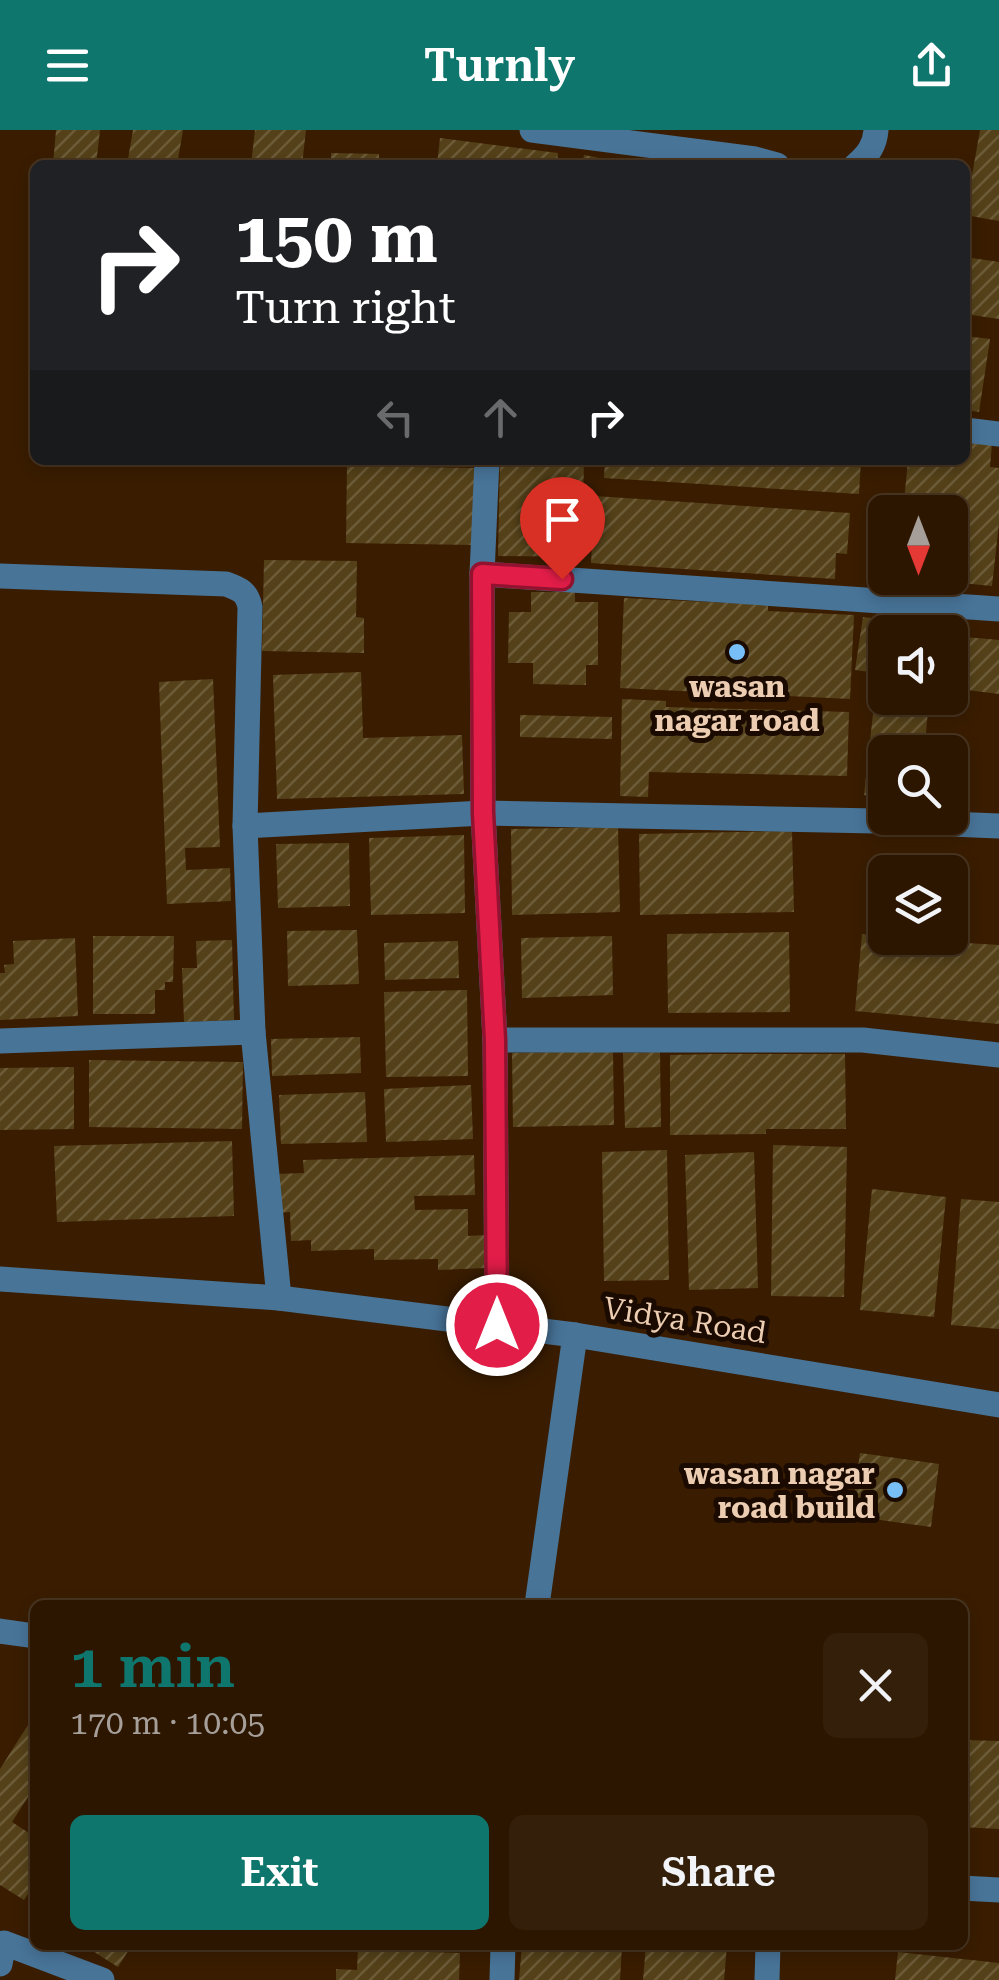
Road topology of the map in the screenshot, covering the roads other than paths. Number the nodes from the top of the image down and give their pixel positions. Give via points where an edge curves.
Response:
1 (532, 130) edge
2 (876, 130) edge
3 (760, 160) edge
4 (862, 160) edge
5 (970, 431) edge
6 (999, 434) edge
7 (486, 465) edge
8 (482, 574) junction
9 (0, 576) edge
10 (999, 609) edge
11 (483, 813) junction
12 (245, 826) junction
13 (999, 826) edge
14 (253, 1032) junction
15 (495, 1040) junction
16 (0, 1041) edge
17 (999, 1055) edge
18 (0, 1278) edge
19 (279, 1298) junction
20 (497, 1325) junction
21 (575, 1334) junction
22 (999, 1405) edge
23 (538, 1600) edge
24 (0, 1631) edge
25 (30, 1635) edge
26 (968, 1888) edge
27 (999, 1890) edge
28 (503, 1950) edge
29 (768, 1950) edge
30 (0, 1964) edge
31 (102, 1980) edge
32 (502, 1980) edge
33 (767, 1980) edge

1 - 3 street
2 - 4 street
5 - 6 street
7 - 8 street
8 - 10 street
8 - 11 street
9 - 12 street via 226,584 248,596
11 - 12 street
11 - 13 street
11 - 15 street
12 - 14 street
14 - 16 street
14 - 19 street
15 - 17 street via 863,1040
15 - 20 street
18 - 19 street, Vidya Road
19 - 20 street, Vidya Road
20 - 21 street, Vidya Road
21 - 22 street, Vidya Road
21 - 23 street
24 - 25 street
26 - 27 street
28 - 32 street
29 - 33 street
30 - 31 street via 4,1943

